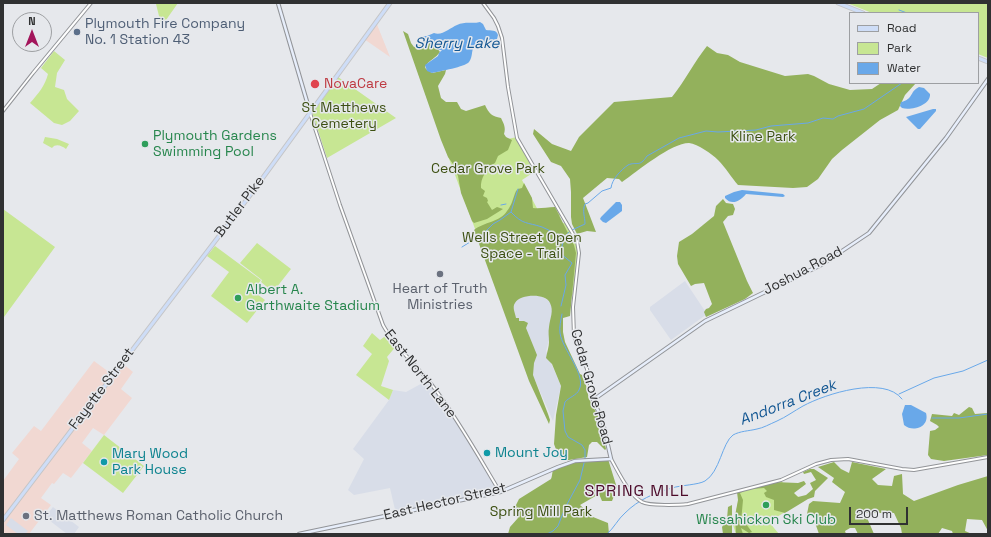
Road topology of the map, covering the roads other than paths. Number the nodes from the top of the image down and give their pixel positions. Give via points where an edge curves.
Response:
1 (91, 3) edge
2 (278, 3) edge
3 (390, 3) edge
4 (483, 3) edge
5 (838, 3) edge
6 (860, 12) edge
7 (988, 79) edge
8 (3, 111) edge
9 (310, 112) junction
10 (202, 257) joint
11 (593, 400) junction
12 (988, 457) edge
13 (610, 459) junction
14 (500, 492) junction
15 (3, 520) edge
16 (299, 534) edge

1 - 8 street
2 - 9 main road
3 - 9 main road, Butler Pike
4 - 11 street, Cedar Grove Road via 494,18 502,38 517,138 578,246 573,307 574,336 587,369
5 - 6 main road
7 - 11 main road, Joshua Road via 946,138 870,233 821,265 705,321
9 - 10 main road, Butler Pike
9 - 14 street, East North Lane via 383,325 436,390
10 - 15 main road, Fayette Street
11 - 13 main road, Cedar Grove Road via 602,419
12 - 13 street via 914,470 850,460 831,460 781,480 677,505 644,503 638,499
13 - 14 main road, East Hector Street via 570,462
14 - 16 main road, East Hector Street

